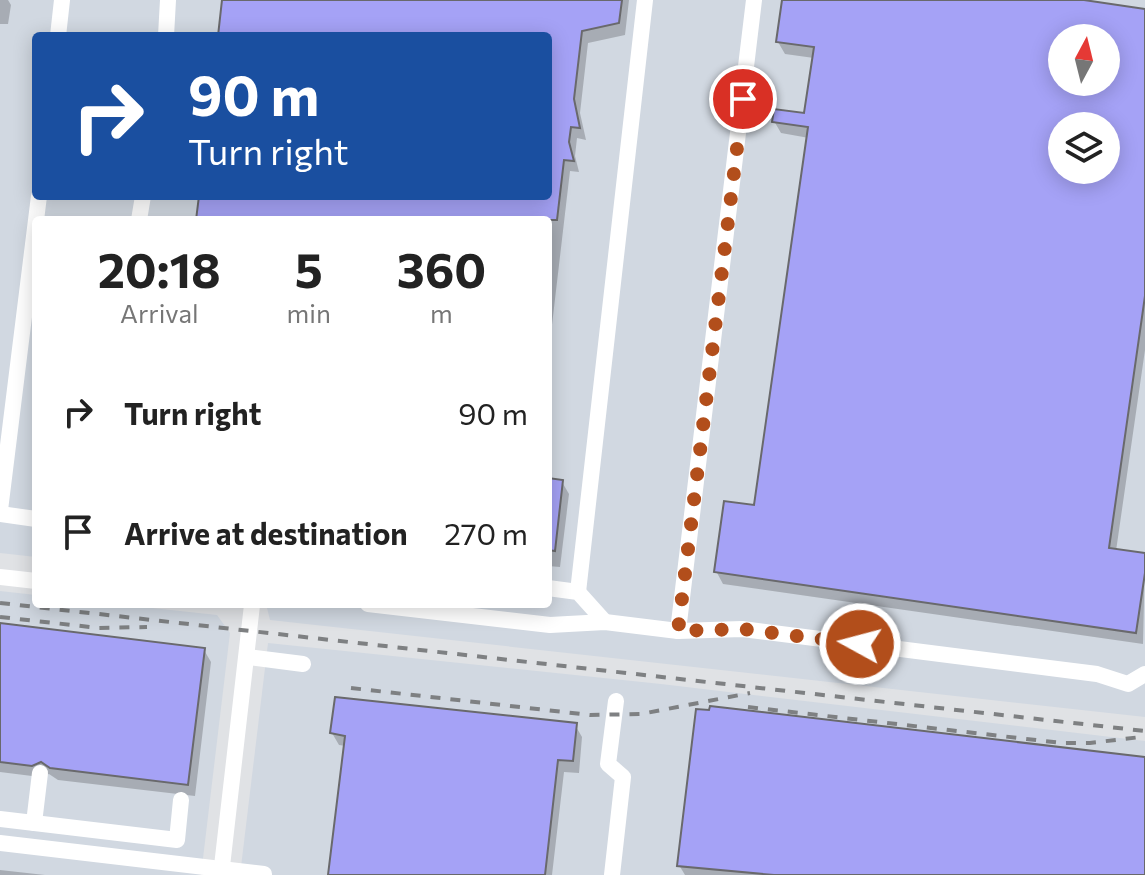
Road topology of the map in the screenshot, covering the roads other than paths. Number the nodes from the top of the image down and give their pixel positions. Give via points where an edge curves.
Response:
1 (62, 0) edge
2 (168, 0) edge
3 (645, 0) edge
4 (754, 0) edge
5 (58, 32) edge
6 (166, 32) edge
7 (32, 253) edge
8 (0, 512) edge
9 (32, 518) edge
10 (0, 577) edge
11 (32, 581) edge
12 (552, 589) edge
13 (578, 592) junction
14 (249, 608) edge
15 (403, 608) edge
16 (605, 622) junction
17 (678, 631) junction
18 (248, 657) junction
19 (303, 664) dead end
20 (1145, 674) edge
21 (616, 701) dead end
22 (40, 773) dead end
23 (181, 800) dead end
24 (0, 819) edge
25 (34, 823) junction
26 (0, 843) edge
27 (173, 869) edge
28 (222, 872) edge
29 (264, 874) edge
30 (612, 875) edge

1 - 5 street
2 - 6 street
3 - 13 street
4 - 17 street
7 - 8 street
8 - 9 street
10 - 11 street
12 - 13 street
13 - 16 street
14 - 18 street
15 - 16 street via 550,625
16 - 17 street
17 - 20 street via 742,629 1097,674 1128,684
18 - 19 street
18 - 28 street
21 - 30 street via 608,764 623,777
22 - 25 street
23 - 25 street via 177,840
24 - 25 street
26 - 27 street
27 - 28 street
28 - 29 street

